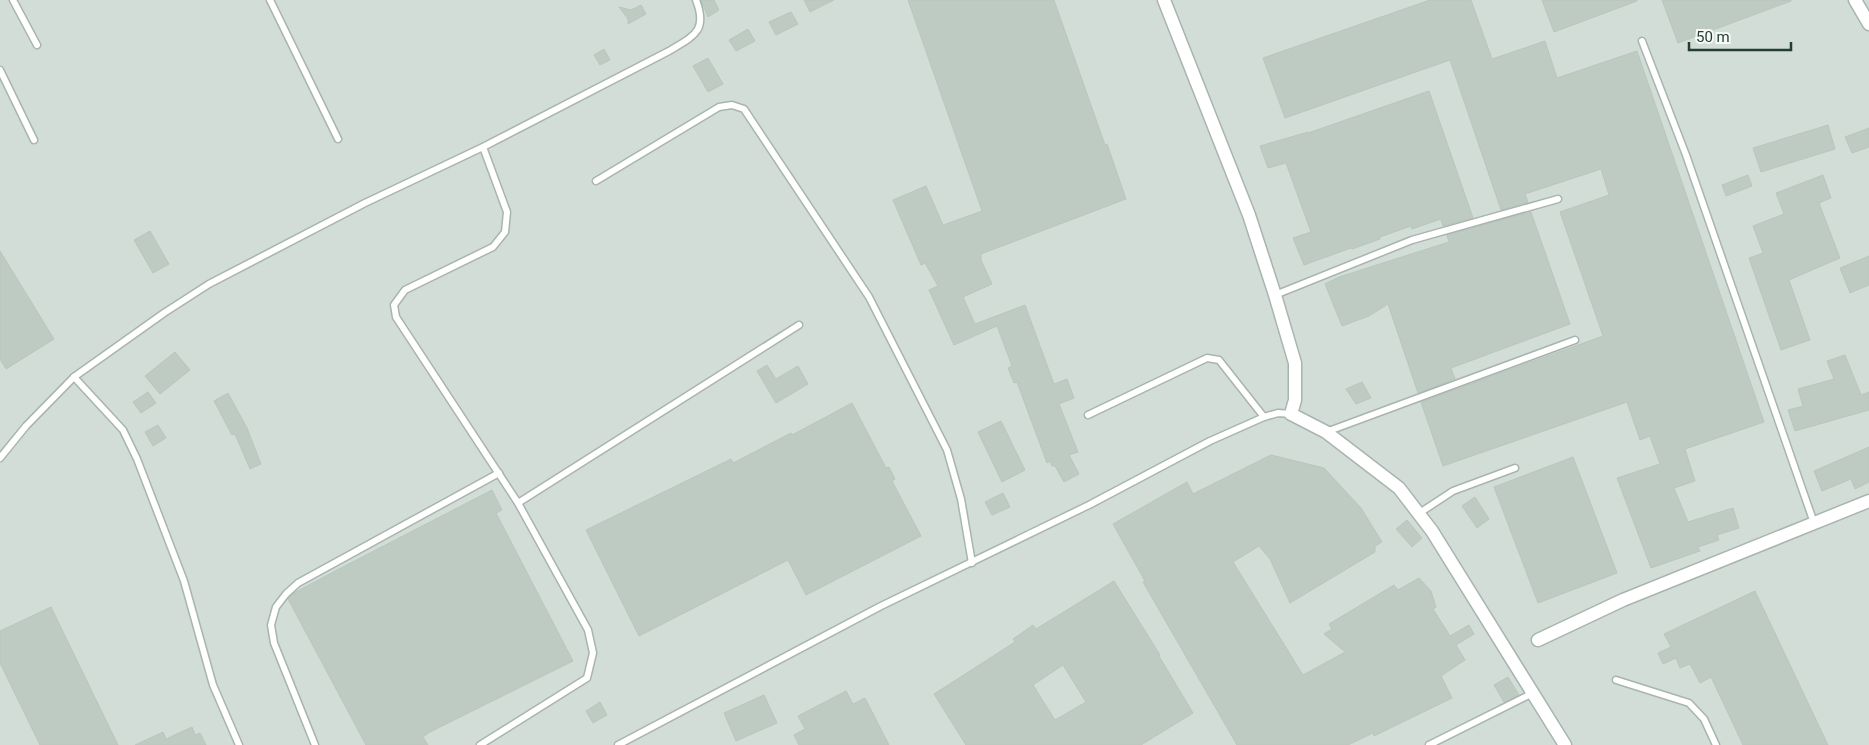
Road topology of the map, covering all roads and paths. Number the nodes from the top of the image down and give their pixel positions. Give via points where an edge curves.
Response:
1 (13, 0) edge
2 (270, 0) edge
3 (696, 0) edge
4 (1164, 0) edge
5 (1855, 0) edge
6 (1869, 24) edge
7 (1642, 41) dead end
8 (37, 44) dead end
9 (0, 70) edge
10 (338, 139) dead end
11 (34, 140) dead end
12 (483, 148) junction
13 (596, 181) dead end
14 (1558, 200) dead end
15 (1275, 295) junction
16 (799, 325) dead end
17 (1575, 340) dead end
18 (74, 376) junction
19 (1291, 414) junction
20 (1088, 415) dead end
21 (1264, 417) junction
22 (1326, 432) junction
23 (0, 458) edge
24 (1515, 468) dead end
25 (499, 472) junction
26 (1869, 501) edge
27 (518, 503) junction
28 (1418, 514) junction
29 (1814, 522) junction
30 (972, 563) junction
31 (1538, 640) dead end
32 (1616, 680) dead end
33 (1534, 692) junction
34 (239, 745) edge
35 (315, 745) edge
36 (480, 745) edge
37 (618, 745) edge
38 (1429, 745) edge
39 (1566, 745) edge
40 (1716, 745) edge

1 - 8 lane
2 - 10 lane
3 - 12 lane via 701,14 700,27 692,38
4 - 15 street via 1249,215
5 - 6 street
7 - 29 lane via 1686,155
9 - 11 lane
12 - 18 lane via 366,203 209,284
12 - 25 lane via 508,212 505,232 494,247 405,290 394,305 396,317
13 - 30 lane via 719,107 732,105 744,109 870,297 947,450 961,499
14 - 15 lane via 1412,240
15 - 19 street via 1295,363 1295,400
16 - 27 lane
17 - 22 lane
18 - 23 lane
18 - 34 lane via 123,430 137,459 184,581 213,685
19 - 21 lane
19 - 22 street
20 - 21 lane via 1207,358 1219,360
21 - 30 lane via 1210,441
22 - 28 street via 1398,488
24 - 28 lane via 1452,491
25 - 27 lane
25 - 35 lane via 298,583 276,607 270,625 274,644
26 - 29 street
27 - 36 lane via 588,630 593,653 587,678
28 - 33 street
29 - 31 street via 1623,600
30 - 37 lane via 881,606
32 - 40 lane via 1689,703 1704,719
33 - 38 lane
33 - 39 street

